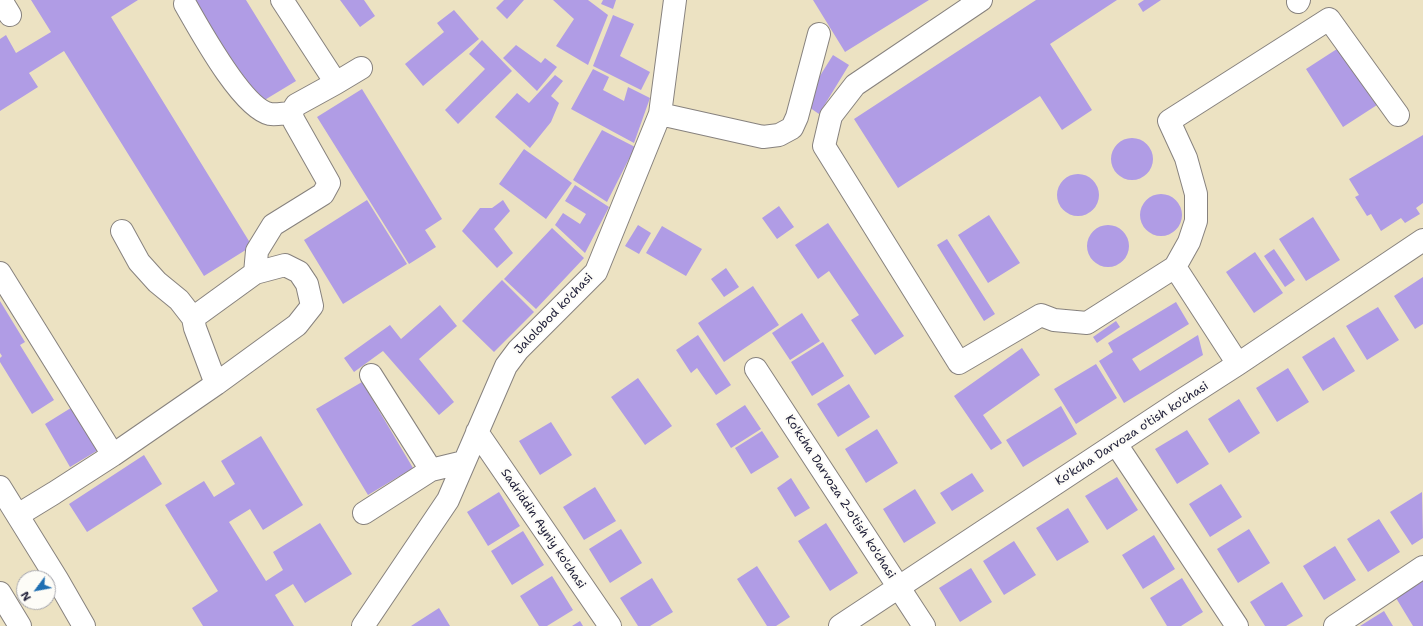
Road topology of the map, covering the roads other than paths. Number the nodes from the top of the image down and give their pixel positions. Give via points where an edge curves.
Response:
1 (282, 0) edge
2 (675, 0) edge
3 (981, 0) edge
4 (185, 4) dead end
5 (819, 34) dead end
6 (361, 68) dead end
7 (336, 83) junction
8 (291, 113) junction
9 (660, 114) junction
10 (1398, 114) dead end
11 (122, 231) dead end
12 (1423, 240) edge
13 (1174, 267) junction
14 (0, 273) edge
15 (255, 273) junction
16 (193, 318) junction
17 (1238, 364) junction
18 (756, 369) dead end
19 (371, 375) dead end
20 (216, 384) junction
21 (477, 432) junction
22 (1116, 444) junction
23 (113, 455) junction
24 (464, 462) junction
25 (431, 470) junction
26 (0, 487) edge
27 (364, 513) dead end
28 (18, 515) junction
29 (1423, 567) edge
30 (899, 588) junction
31 (0, 593) edge
32 (20, 626) edge
33 (84, 626) edge
34 (363, 626) edge
35 (610, 626) edge
36 (840, 626) edge
37 (924, 626) edge
38 (1237, 626) edge
39 (1335, 626) edge

1 - 7 street
2 - 9 street, Jalolobod ko'chasi
3 - 13 street via 855,85 831,116 824,146 959,363 1041,315 1054,320 1087,323
4 - 8 street via 230,78 255,106 270,114
5 - 9 street via 797,116 792,128 779,135 762,136
6 - 7 street
7 - 8 street via 296,105
8 - 15 street via 329,183 323,194 272,225 257,251
9 - 21 street, Jalolobod ko'chasi via 596,272 518,350 506,366
10 - 13 street via 1329,19 1169,122 1186,158 1196,194 1196,221 1189,242
11 - 16 street via 139,262 157,282 179,300
12 - 17 street, Ko'kcha Darvoza o'tish ko'chasi
13 - 17 street
14 - 23 street
15 - 16 street
15 - 20 street via 284,264 299,272 307,284 312,306 297,325
16 - 20 street
17 - 22 street, Ko'kcha Darvoza o'tish ko'chasi
18 - 30 street, Ko'kcha Darvoza 2-o'tish ko'chasi
19 - 25 street
20 - 23 street
21 - 24 street, Jalolobod ko'chasi
21 - 35 street, Sadriddin Ayniy ko'chasi
22 - 30 street, Ko'kcha Darvoza o'tish ko'chasi
22 - 38 street
23 - 28 street
24 - 25 street
24 - 34 street, Jalolobod ko'chasi via 448,500
25 - 27 street
26 - 28 street
28 - 33 street
29 - 39 street
30 - 36 street, Ko'kcha Darvoza o'tish ko'chasi
30 - 37 street, Ko'kcha Darvoza 2-o'tish ko'chasi
31 - 32 street

